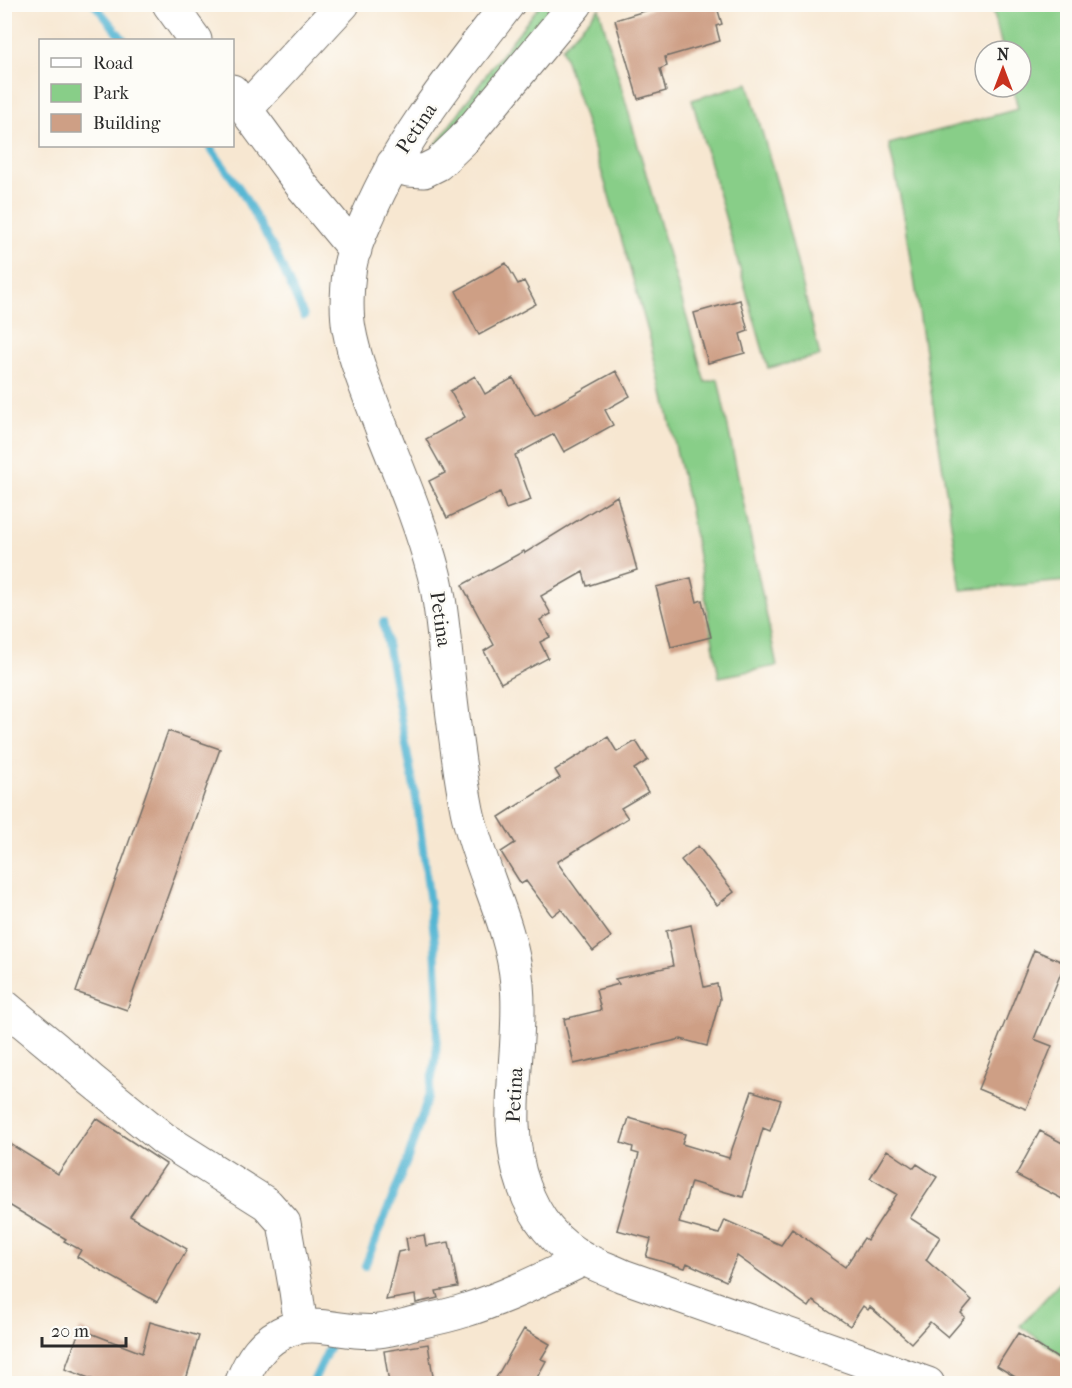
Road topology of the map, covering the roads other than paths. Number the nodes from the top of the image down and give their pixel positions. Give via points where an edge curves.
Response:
1 (169, 4) edge
2 (343, 4) edge
3 (508, 4) edge
4 (576, 4) edge
5 (194, 39) edge
6 (239, 100) edge
7 (393, 164) junction
8 (355, 250) junction
9 (4, 1006) edge
10 (584, 1259) junction
11 (301, 1327) junction
12 (241, 1383) edge
13 (928, 1383) edge

1 - 5 street
2 - 6 street
3 - 7 street, Petina via 435,99
4 - 7 street via 463,140 438,164 424,171
6 - 8 street
7 - 8 street, Petina
8 - 10 street, Petina via 349,271 349,327 358,363 435,578 468,812 513,953 519,1008 512,1101 516,1157 536,1213 564,1247
9 - 11 street via 164,1138 267,1204 284,1223
10 - 11 street via 495,1300 429,1320 378,1331
10 - 13 street, Petina
11 - 12 street via 287,1330 256,1353

